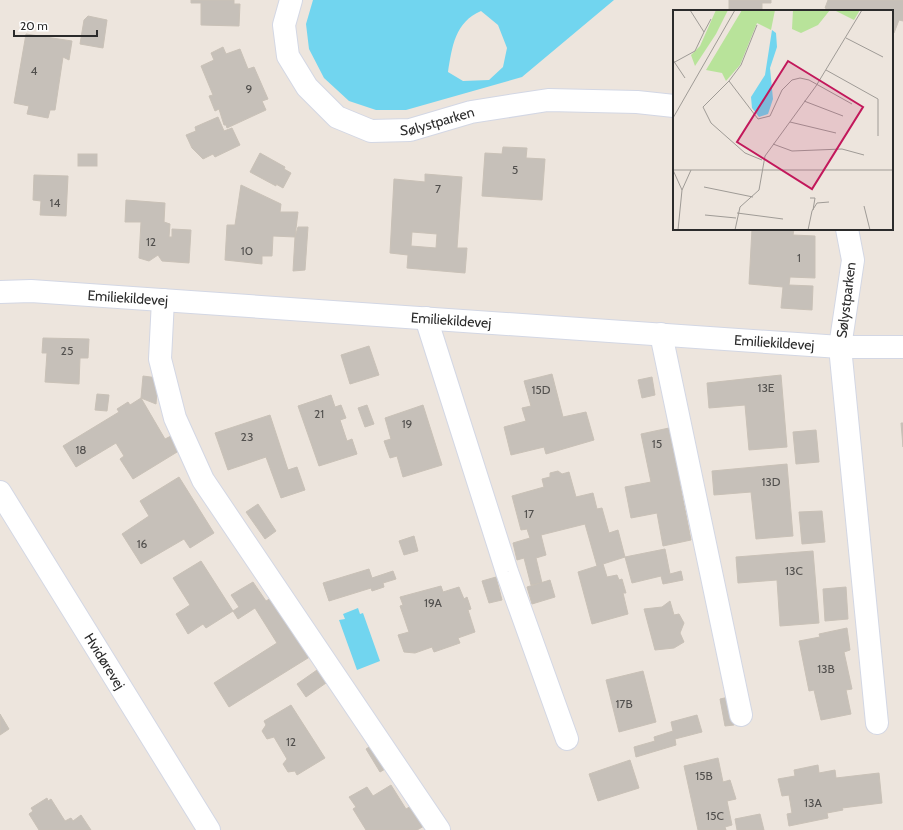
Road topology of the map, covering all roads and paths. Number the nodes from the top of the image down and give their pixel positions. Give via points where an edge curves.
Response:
1 (291, 0) edge
2 (673, 106) edge
3 (847, 230) edge
4 (0, 292) edge
5 (163, 300) junction
6 (426, 318) junction
7 (661, 334) junction
8 (840, 347) junction
9 (903, 347) edge
10 (0, 492) edge
11 (741, 716) dead end
12 (877, 723) dead end
13 (567, 739) dead end
14 (209, 830) edge
15 (439, 830) edge

1 - 2 street, Sølystparken via 284,25 288,56 307,88 337,117 371,130 410,130 471,112 548,100 637,102
3 - 8 street, Sølystparken via 853,260
4 - 5 street, Emiliekildevej via 31,291
5 - 6 street, Emiliekildevej
5 - 15 street via 160,359 175,418 203,480
6 - 7 street, Emiliekildevej
6 - 13 street via 507,572
7 - 8 street, Emiliekildevej
7 - 11 street
8 - 9 street, Emiliekildevej
8 - 12 street, Sølystparken
10 - 14 street, Hvidørevej

